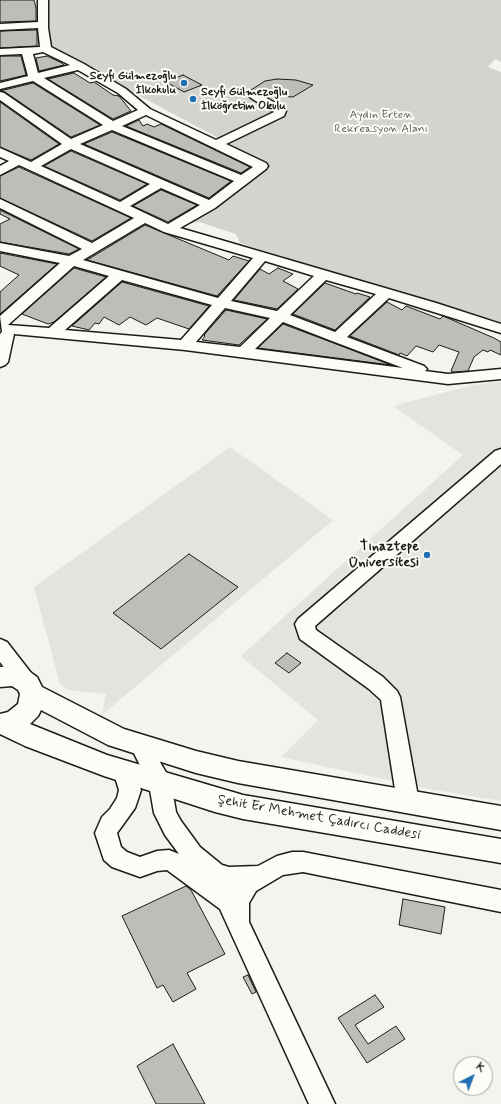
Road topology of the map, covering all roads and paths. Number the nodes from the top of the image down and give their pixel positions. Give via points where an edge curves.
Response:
1 (43, 0) edge
2 (42, 25) junction
3 (0, 27) edge
4 (46, 49) junction
5 (27, 51) junction
6 (0, 52) edge
7 (80, 66) junction
8 (34, 77) junction
9 (0, 86) edge
10 (0, 96) edge
11 (255, 96) dead end
12 (146, 111) junction
13 (112, 126) junction
14 (70, 144) junction
15 (216, 144) junction
16 (0, 152) edge
17 (18, 161) junction
18 (31, 167) junction
19 (0, 171) edge
20 (244, 181) junction
21 (159, 184) junction
22 (0, 203) edge
23 (210, 205) junction
24 (120, 207) junction
25 (144, 218) junction
26 (169, 229) junction
27 (0, 247) edge
28 (91, 248) junction
29 (261, 257) junction
30 (71, 261) junction
31 (323, 274) junction
32 (119, 275) junction
33 (386, 293) junction
34 (221, 303) junction
35 (279, 316) junction
36 (501, 329) edge
37 (3, 331) edge
38 (53, 333) junction
39 (336, 338) junction
40 (185, 345) junction
41 (243, 353) junction
42 (0, 362) edge
43 (501, 374) edge
44 (448, 379) junction
45 (501, 455) edge
46 (0, 647) edge
47 (0, 677) edge
48 (30, 689) junction
49 (2, 724) edge
50 (140, 745) junction
51 (124, 771) junction
52 (160, 783) junction
53 (408, 802) junction
54 (501, 818) edge
55 (173, 828) junction
56 (501, 851) edge
57 (157, 861) junction
58 (259, 876) junction
59 (501, 901) edge
60 (237, 923) junction
61 (322, 1104) edge

1 - 2 street
2 - 3 street
2 - 4 street
4 - 5 street
4 - 7 street
5 - 6 street
5 - 8 street
7 - 8 street
7 - 12 street via 122,91
8 - 9 street
8 - 13 street
10 - 14 street
11 - 15 street via 280,111 280,114
12 - 13 street
12 - 15 street
13 - 14 street
13 - 20 street
14 - 18 street
14 - 21 street
15 - 20 street via 262,166
16 - 17 street
17 - 18 street
17 - 19 street
18 - 24 street
20 - 23 street
21 - 23 street
21 - 24 street
22 - 28 street
23 - 26 street
24 - 25 street
25 - 26 street
25 - 28 street
26 - 29 street
27 - 30 street
28 - 30 street
29 - 31 street
29 - 34 street
30 - 32 street
30 - 37 street
31 - 33 street
31 - 35 street
32 - 34 street
32 - 38 street
33 - 36 street
33 - 39 street
34 - 35 street
34 - 40 street
35 - 39 street
35 - 41 street
37 - 38 street
37 - 42 street
38 - 40 street
39 - 44 street
40 - 41 street
41 - 44 street
43 - 44 street
45 - 53 street via 305,624 307,634 376,683 390,698
46 - 48 street
47 - 48 main road via 13,676 22,679
48 - 49 main road via 29,709 14,721
48 - 50 main road via 117,737
49 - 51 main road, Şehit Er Mehmet Çadırcı Caddesi
50 - 52 street
50 - 53 main road via 238,772
51 - 52 main road, Şehit Er Mehmet Çadırcı Caddesi
51 - 57 street via 128,781 128,801 110,824 106,834 107,842 112,853 129,864 140,867
52 - 55 street via 165,813
52 - 56 main road, Şehit Er Mehmet Çadırcı Caddesi via 243,807
53 - 54 main road
55 - 57 street via 174,842 166,854
55 - 58 street via 192,854 214,872 228,878
57 - 60 street via 169,860 184,868 223,897 229,902
58 - 59 street via 277,866 303,862
58 - 60 street via 240,894
60 - 61 street

